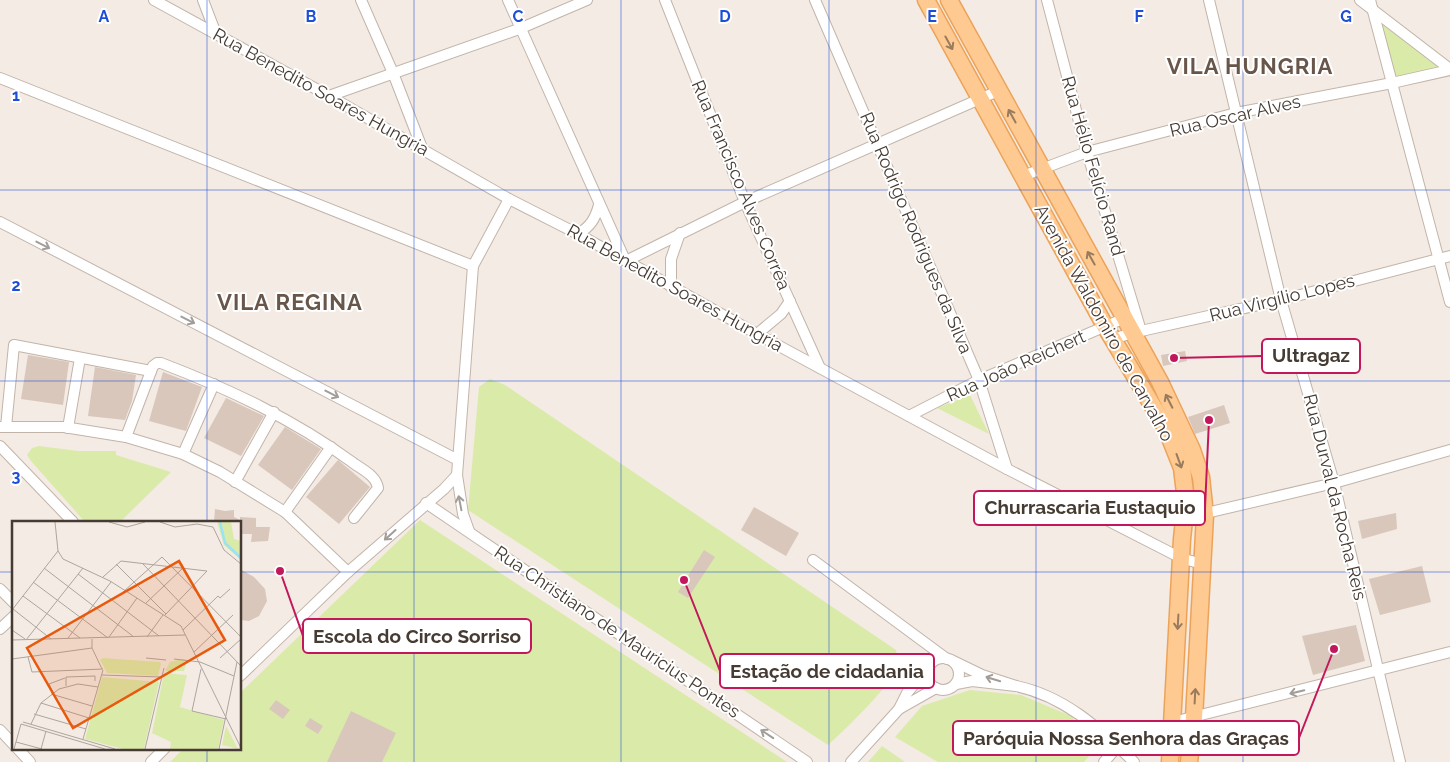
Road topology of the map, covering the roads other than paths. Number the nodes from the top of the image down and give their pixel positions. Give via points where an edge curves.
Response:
1 (154, 0) edge
2 (203, 0) edge
3 (361, 0) edge
4 (508, 0) edge
5 (587, 0) edge
6 (665, 0) edge
7 (815, 0) edge
8 (926, 0) edge
9 (949, 0) edge
10 (1047, 0) edge
11 (1209, 0) edge
12 (1360, 0) edge
13 (1371, 4) edge
14 (520, 29) junction
15 (216, 34) junction
16 (1450, 69) edge
17 (393, 73) junction
18 (0, 78) edge
19 (1392, 83) junction
20 (998, 91) junction
21 (329, 96) junction
22 (981, 99) junction
23 (1236, 113) junction
24 (878, 144) junction
25 (422, 148) junction
26 (1087, 152) junction
27 (1042, 168) junction
28 (1023, 176) junction
29 (510, 199) junction
30 (745, 202) junction
31 (599, 205) junction
32 (0, 222) edge
33 (680, 233) junction
34 (578, 234) junction
35 (1450, 256) edge
36 (1438, 259) junction
37 (625, 261) junction
38 (473, 266) junction
39 (671, 286) junction
40 (1281, 300) junction
41 (790, 301) junction
42 (1450, 302) edge
43 (1124, 318) junction
44 (1137, 332) junction
45 (1109, 333) junction
46 (757, 334) junction
47 (80, 358) junction
48 (820, 368) junction
49 (151, 371) junction
50 (979, 380) junction
51 (214, 384) junction
52 (274, 412) junction
53 (910, 416) junction
54 (3, 427) edge
55 (68, 428) junction
56 (126, 438) junction
57 (0, 446) edge
58 (331, 447) junction
59 (1450, 450) edge
60 (183, 454) junction
61 (458, 460) junction
62 (1007, 469) junction
63 (457, 475) junction
64 (235, 482) junction
65 (1334, 483) junction
66 (426, 503) junction
67 (285, 512) junction
68 (1205, 515) junction
69 (354, 518) dead end
70 (1185, 518) junction
71 (72, 521) edge
72 (469, 531) junction
73 (1181, 558) junction
74 (814, 560) dead end
75 (1202, 564) junction
76 (348, 572) junction
77 (0, 588) edge
78 (12, 601) edge
79 (12, 618) edge
80 (0, 629) edge
81 (1450, 652) edge
82 (949, 660) junction
83 (929, 666) junction
84 (1378, 671) junction
85 (241, 675) edge
86 (956, 684) junction
87 (1016, 686) junction
88 (936, 688) junction
89 (899, 709) junction
90 (1194, 718) junction
91 (1173, 722) junction
92 (0, 730) edge
93 (12, 743) edge
94 (1118, 746) junction
95 (19, 750) edge
96 (159, 750) edge
97 (30, 762) edge
98 (151, 762) edge
99 (807, 762) edge
100 (850, 762) edge
101 (1104, 762) edge
102 (1134, 762) edge
103 (1170, 762) edge
104 (1189, 762) edge
105 (1400, 762) edge

1 - 15 street, Rua Benedito Soares Hungria
2 - 15 street
3 - 17 street
4 - 14 street
5 - 14 street
6 - 30 street, Rua Francisco Alves Corrêa
7 - 24 street, Rua Rodrigo Rodrigues da Silva
8 -> 22 main road, Avenida Waldomiro de Carvalho
9 - 20 main road, Avenida Waldomiro de Carvalho
10 - 26 street, Rua Hélio Felício Rand
11 - 23 street, Rua Durval da Rocha Reis
12 - 13 street
13 - 16 street
13 - 19 street
14 - 17 street
14 - 31 street
15 - 21 street, Rua Benedito Soares Hungria
16 - 19 street, Rua Oscar Alves
17 - 21 street
17 - 25 street
18 - 38 street
19 - 23 street, Rua Oscar Alves
19 - 36 street
20 - 22 street
27 -> 20 main road, Avenida Waldomiro de Carvalho
21 - 25 street, Rua Benedito Soares Hungria
22 - 24 street
22 - 28 main road, Avenida Waldomiro de Carvalho
23 - 26 street, Rua Oscar Alves
23 - 40 street, Rua Durval da Rocha Reis
24 - 30 street
24 - 50 street, Rua Rodrigo Rodrigues da Silva
25 - 29 street, Rua Benedito Soares Hungria
26 - 27 street, Rua Oscar Alves
26 - 44 street, Rua Hélio Felício Rand
27 - 28 street, Rua Oscar Alves
43 -> 27 main road, Avenida Waldomiro de Carvalho
28 - 45 main road, Avenida Waldomiro de Carvalho
29 - 34 street, Rua Benedito Soares Hungria
29 - 38 street
30 - 33 street
30 - 41 street, Rua Francisco Alves Corrêa
31 - 34 street via 590,227
31 - 37 street
32 -> 61 street
33 - 37 street
33 - 39 street via 671,259
34 - 37 street, Rua Benedito Soares Hungria
35 - 36 street, Rua Virgílio Lopes
36 - 40 street, Rua Virgílio Lopes
36 - 42 street
37 - 39 street, Rua Benedito Soares Hungria
38 - 61 street
39 - 46 street, Rua Benedito Soares Hungria
40 - 44 street, Rua Virgílio Lopes
40 - 65 street, Rua Durval da Rocha Reis
41 - 46 street via 781,314
41 - 48 street, Rua Francisco Alves Corrêa
43 - 44 main road, Avenida Waldomiro de Carvalho
43 - 45 street, Rua João Reichert
44 - 45 street, Rua Virgílio Lopes
68 -> 44 main road, Avenida Waldomiro de Carvalho via 1201,477 1192,450
45 - 50 street, Rua João Reichert
45 -> 70 main road, Avenida Waldomiro de Carvalho via 1166,428 1182,468
46 - 48 street, Rua Benedito Soares Hungria
47 - 49 street
47 - 54 street via 14,345
47 - 55 street
48 - 53 street, Rua Benedito Soares Hungria
49 - 51 street via 157,362
49 - 56 street
50 - 53 street, Rua João Reichert
50 - 62 street, Rua Rodrigo Rodrigues da Silva
51 - 52 street
51 - 60 street
52 - 58 street
52 - 64 street
53 - 62 street, Rua Benedito Soares Hungria
54 - 55 street
55 - 56 street
56 - 60 street
57 - 71 street
58 - 67 street
58 - 69 street via 377,482 378,488
59 - 65 street
60 - 64 street
61 - 63 street
62 - 73 street, Rua Benedito Soares Hungria
63 - 66 street
72 -> 63 street
64 - 67 street
65 - 68 street
65 - 84 street, Rua Durval da Rocha Reis
66 - 72 street, Rua Christiano de Mauricius Pontes
66 -> 76 street
67 - 76 street
68 - 70 street
68 - 75 main road, Avenida Waldomiro de Carvalho
70 - 73 main road, Avenida Waldomiro de Carvalho
99 -> 72 street, Rua Christiano de Mauricius Pontes
73 - 75 street, Rua Benedito Soares Hungria
73 -> 91 main road, Avenida Waldomiro de Carvalho
74 - 82 street
90 -> 75 main road, Avenida Waldomiro de Carvalho
76 - 85 street
77 - 78 street
79 - 80 street
81 - 84 street
82 - 83 street via 937,659
82 - 86 street via 959,673
87 -> 82 street
83 - 88 street via 928,680
83 - 89 street via 907,693
84 -> 90 street
84 - 105 street, Rua Durval da Rocha Reis
86 - 87 street via 972,681
86 - 88 street via 946,689
87 - 94 street via 1052,696 1077,711
88 - 89 street
89 - 100 street
90 - 91 street
90 - 104 main road, Avenida Waldomiro de Carvalho
91 - 103 main road, Avenida Waldomiro de Carvalho
92 - 93 street
94 - 101 street
94 - 102 street
95 - 97 street
96 - 98 street

